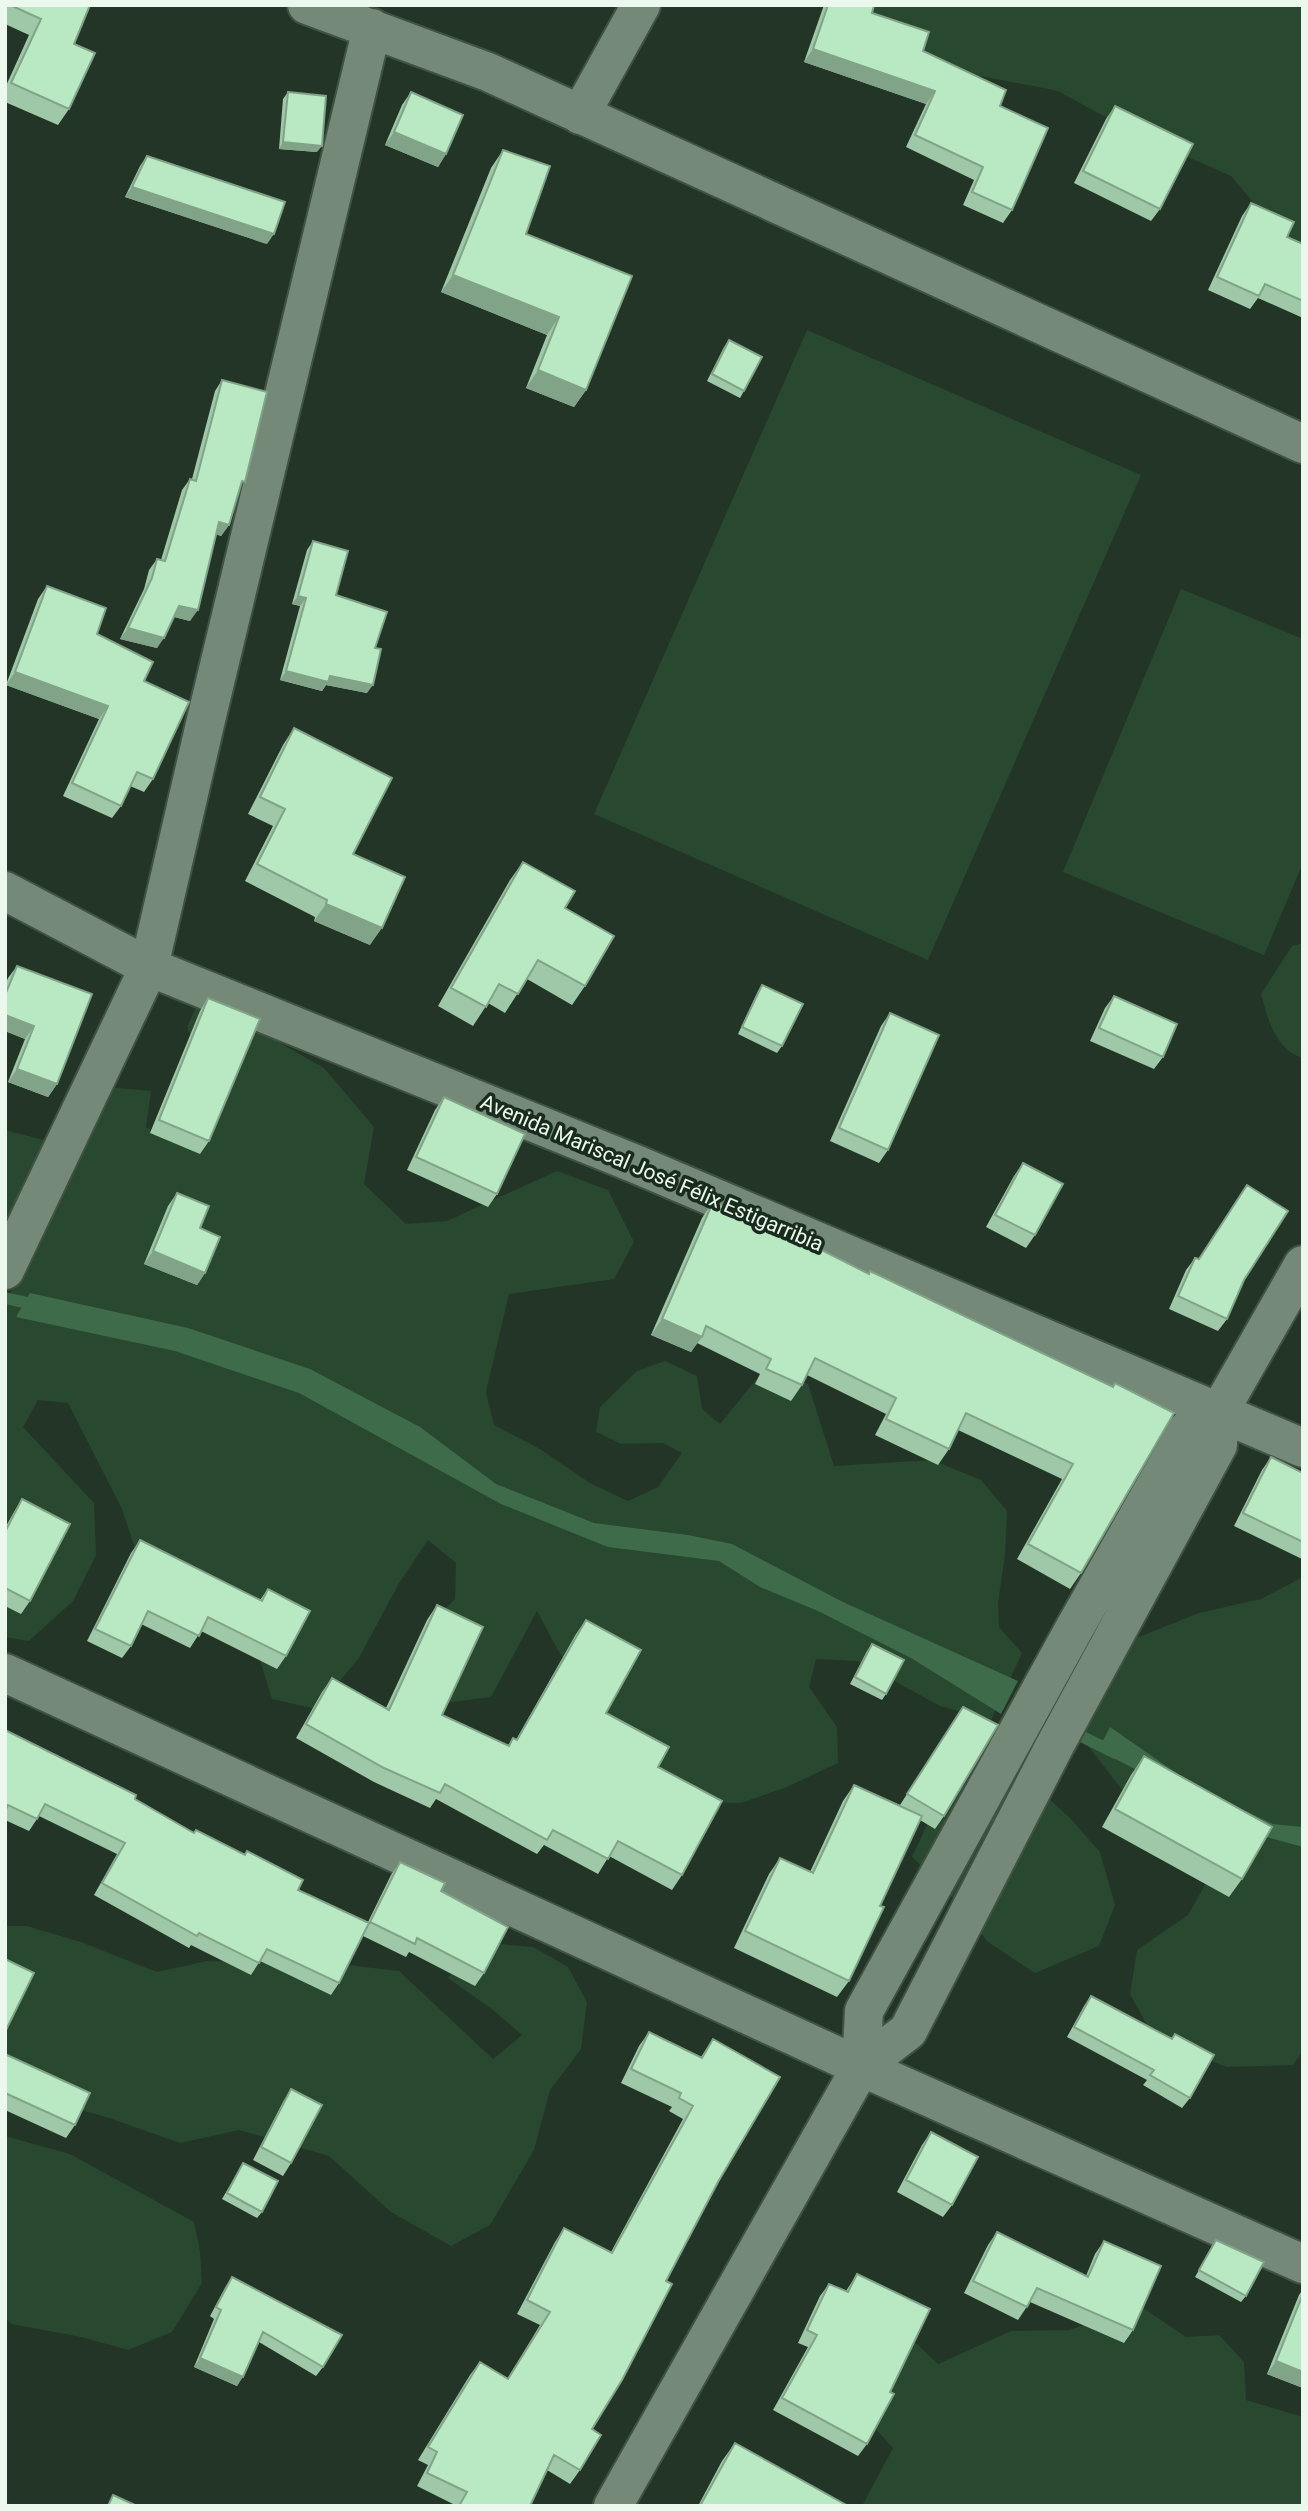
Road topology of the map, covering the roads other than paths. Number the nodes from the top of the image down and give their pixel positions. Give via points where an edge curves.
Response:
1 (307, 5) edge
2 (641, 5) edge
3 (372, 28) junction
4 (580, 115) junction
5 (1303, 444) edge
6 (5, 891) edge
7 (149, 967) junction
8 (1303, 1265) edge
9 (6, 1269) edge
10 (1219, 1412) junction
11 (1303, 1448) edge
12 (5, 1673) edge
13 (862, 2067) junction
14 (1303, 2264) edge
15 (613, 2506) edge

1 - 3 street
2 - 4 street
3 - 4 street via 488,72
3 - 7 street
4 - 5 street
6 - 7 street, Avenida Mariscal José Félix Estigarribia
7 - 9 street
7 - 10 street, Avenida Mariscal José Félix Estigarribia via 638,1165
8 - 10 street
10 - 11 street, Avenida Mariscal José Félix Estigarribia
10 - 13 street via 1218,1445 1054,1747 908,2031
10 - 13 street via 1187,1430 864,2011
12 - 13 street
13 - 14 street
13 - 15 street

